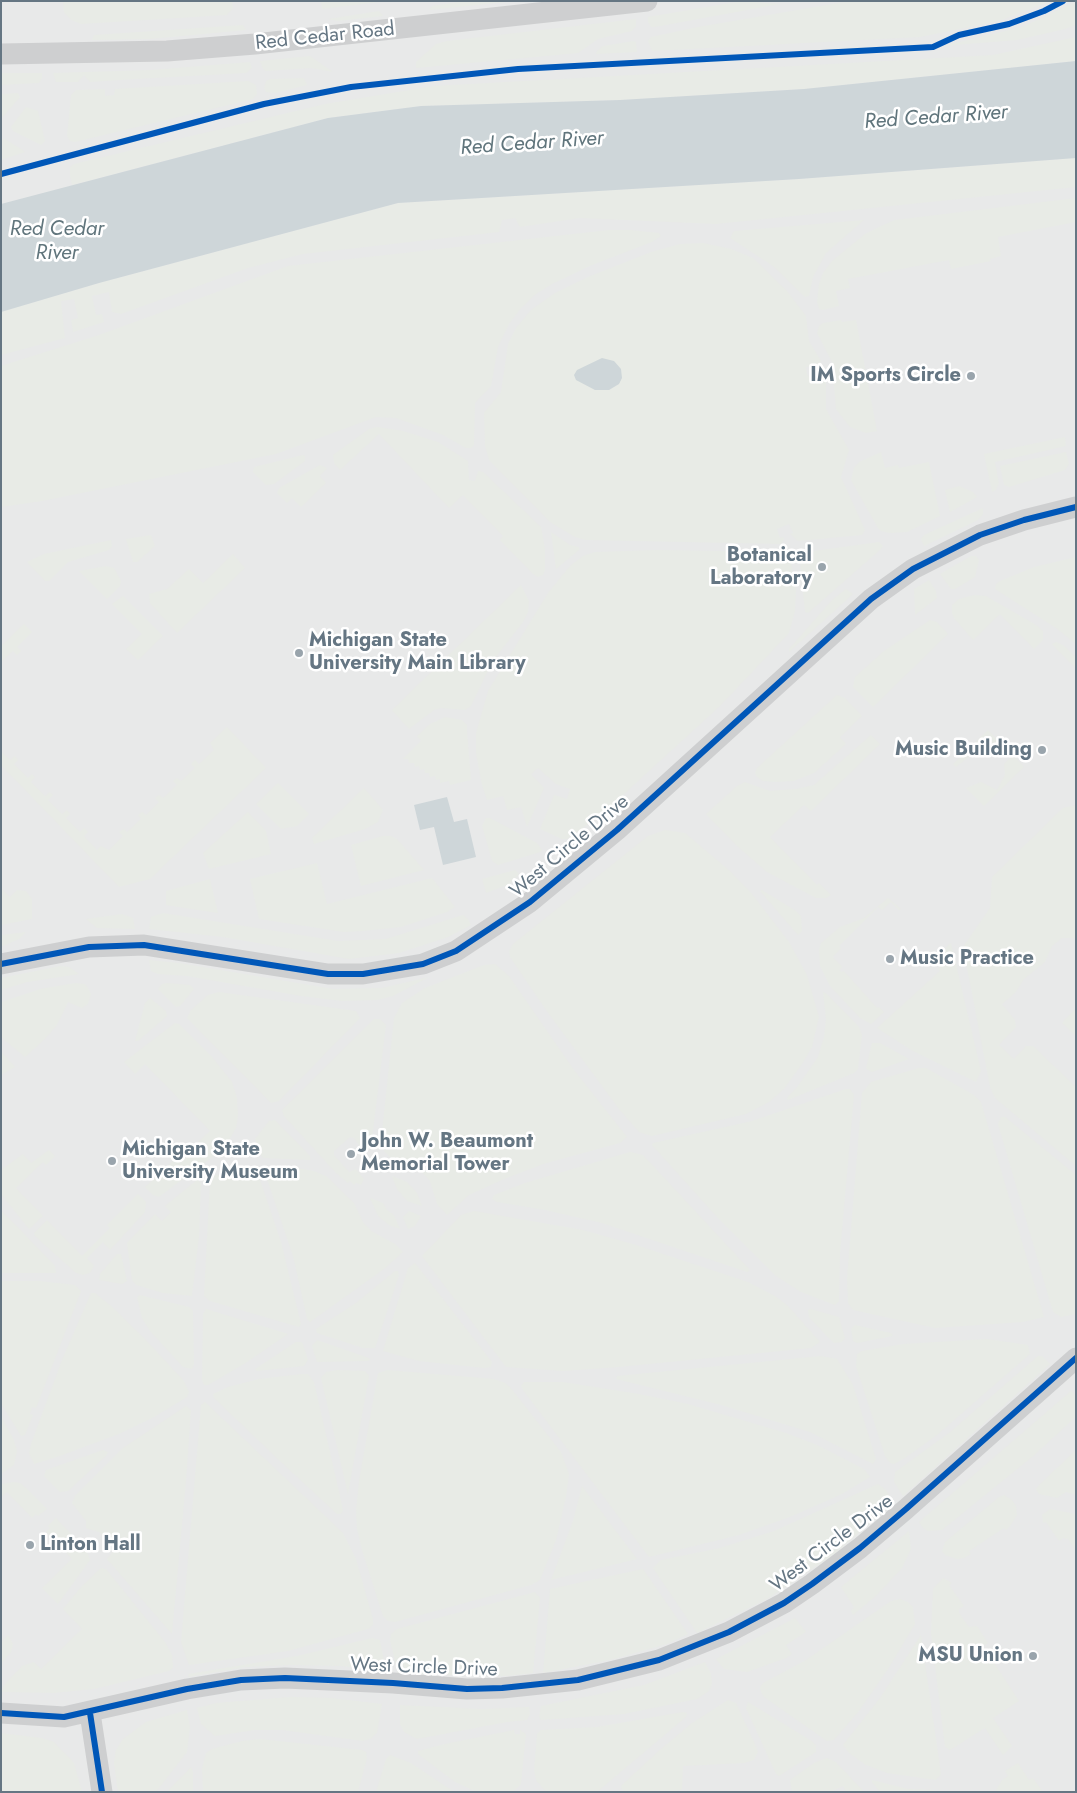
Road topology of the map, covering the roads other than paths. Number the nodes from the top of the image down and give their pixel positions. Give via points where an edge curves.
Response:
1 (647, 1) edge
2 (1, 54) edge
3 (1076, 507) edge
4 (1, 964) edge
5 (1072, 1364) edge
6 (90, 1713) junction
7 (1, 1714) edge
8 (102, 1792) edge

1 - 2 street, Red Cedar Road via 255,44 167,51
3 - 4 street, West Circle Drive via 980,535 913,569 871,599 618,830 530,902 456,951 423,964 363,974 328,974 144,945 89,947
5 - 6 street, West Circle Drive via 875,1535 812,1584 729,1632 659,1660 578,1680 502,1688 467,1689 285,1678 241,1680 187,1689
6 - 7 street, West Circle Drive via 47,1717
6 - 8 street

